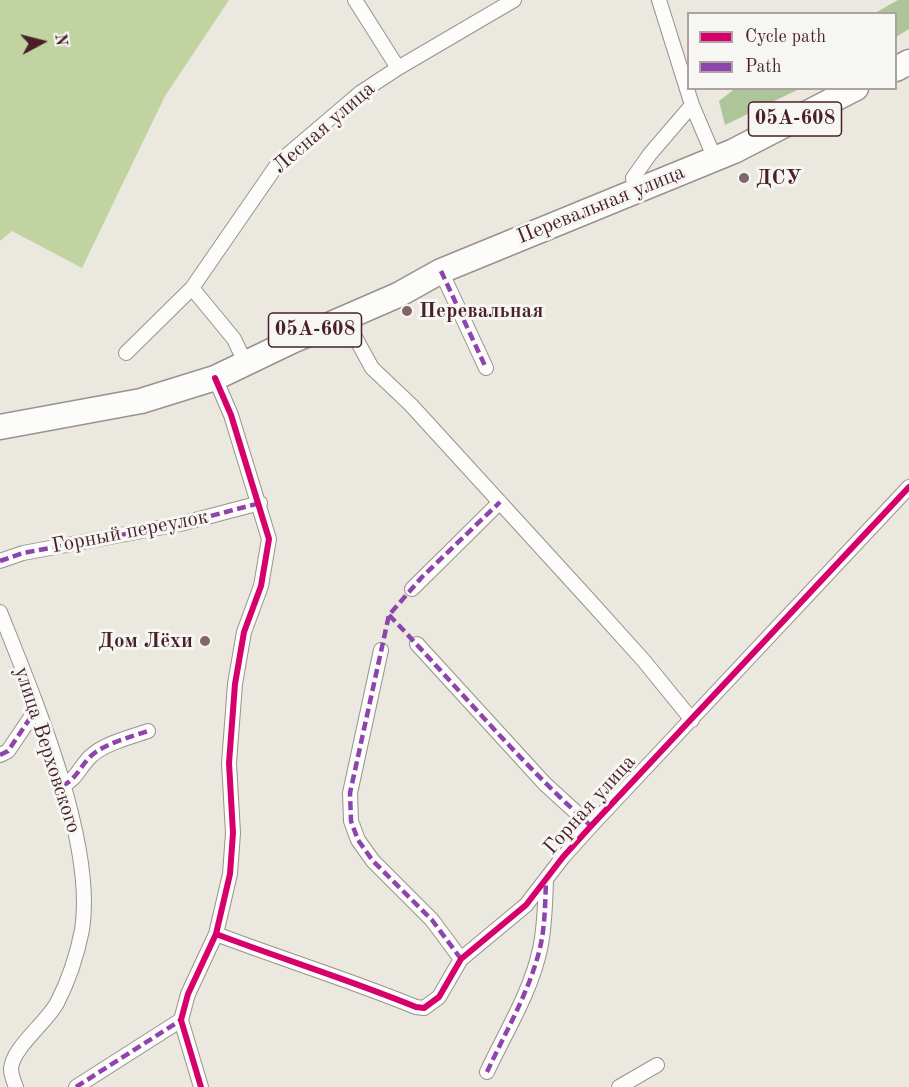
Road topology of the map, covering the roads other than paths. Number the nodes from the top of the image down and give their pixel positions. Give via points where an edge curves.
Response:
1 (355, 0) edge
2 (514, 0) edge
3 (659, 0) edge
4 (398, 68) junction
5 (687, 89) edge
6 (687, 90) edge
7 (852, 90) edge
8 (692, 105) junction
9 (715, 159) junction
10 (635, 191) junction
11 (441, 271) junction
12 (192, 288) junction
13 (344, 317) junction
14 (126, 353) dead end
15 (245, 363) junction
16 (486, 368) dead end
17 (215, 378) junction
18 (0, 427) edge
19 (909, 487) edge
20 (500, 502) junction
21 (260, 504) junction
22 (0, 561) edge
23 (412, 589) dead end
24 (0, 612) edge
25 (417, 644) dead end
26 (381, 650) dead end
27 (37, 708) junction
28 (692, 720) junction
29 (148, 731) dead end
30 (0, 755) edge
31 (62, 786) junction
32 (591, 826) junction
33 (546, 880) junction
34 (216, 934) junction
35 (461, 959) junction
36 (181, 1020) junction
37 (657, 1065) dead end
38 (487, 1072) dead end
39 (16, 1087) edge
40 (76, 1087) edge
41 (201, 1087) edge
42 (619, 1087) edge

1 - 4 street
2 - 4 street, Лесная улица
3 - 5 street
4 - 12 street, Лесная улица via 360,93 279,162
6 - 8 street
7 - 9 highway, Перевальная улица / 05А-608
8 - 9 street
8 - 10 street via 633,178
9 - 10 highway, Перевальная улица / 05А-608
10 - 11 highway, Перевальная улица / 05А-608
11 - 13 highway, Перевальная улица / 05А-608 via 398,295
11 - 16 street
12 - 14 street, Лесная улица
12 - 15 street via 234,339
13 - 15 highway, Перевальная улица / 05А-608
13 - 20 street via 372,368
15 - 17 highway, Перевальная улица / 05А-608
17 - 18 highway, Перевальная улица / 05А-608 via 141,401
17 - 21 street
19 - 28 street, Горная улица
20 - 23 street
20 - 28 street
21 - 22 street, Горный переулок via 180,524 22,553
21 - 34 street via 269,539 261,586 244,632 235,684 229,763 230,874
24 - 27 street, улица Верховского
25 - 32 street via 545,784
26 - 35 street via 350,793 351,821 358,840 374,861 432,920
27 - 30 street via 8,751
27 - 31 street, улица Верховского
28 - 32 street, Горная улица
29 - 31 street via 99,750 90,756 74,780
31 - 39 street, улица Верховского via 76,835 83,886 82,928 74,963 56,1005 15,1056 11,1070
32 - 33 street, Горная улица
33 - 35 street, Горная улица via 526,905
33 - 38 street via 540,951
34 - 35 street, Горная улица via 424,1008 439,997
34 - 36 street via 188,994
36 - 40 street
36 - 41 street
37 - 42 street

